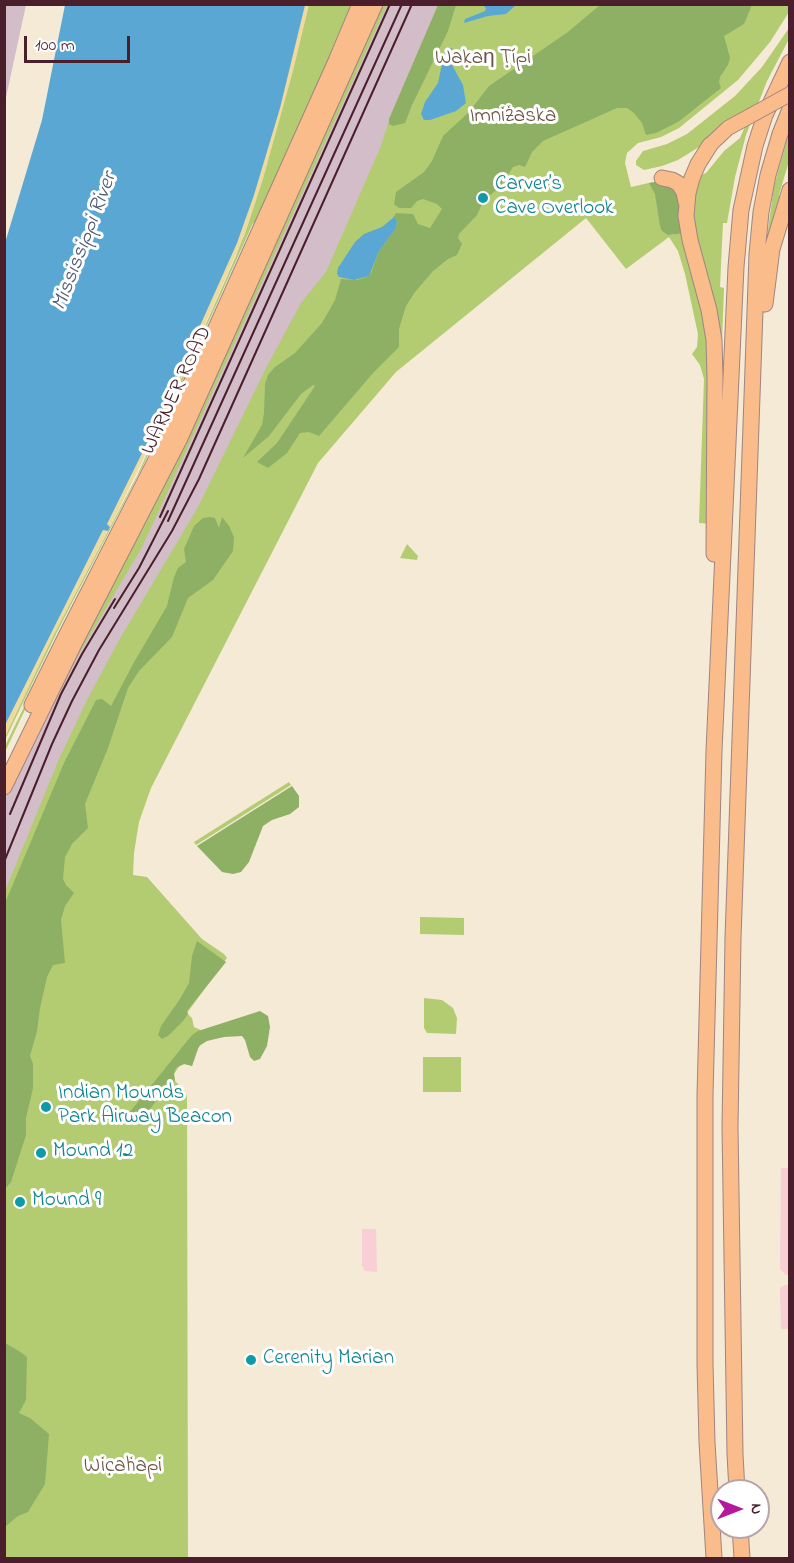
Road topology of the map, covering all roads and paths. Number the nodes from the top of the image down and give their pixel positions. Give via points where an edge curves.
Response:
1 (360, 4) edge
2 (375, 4) edge
3 (789, 62) edge
4 (789, 94) edge
5 (789, 109) edge
6 (710, 146) joint
7 (662, 178) dead end
8 (789, 190) edge
9 (686, 205) junction
10 (717, 701) junction
11 (741, 723) junction
12 (4, 763) edge
13 (4, 788) edge
14 (737, 1479) edge
15 (741, 1539) edge
16 (714, 1558) edge
17 (742, 1558) edge

1 - 12 highway, WARNER ROAD via 155,463
2 - 13 highway, WARNER ROAD via 180,438
3 - 10 highway via 765,115 741,210
4 - 6 main road, bridge via 729,128
5 - 11 highway via 768,175 759,230
6 - 9 highway via 693,173
7 - 9 highway via 680,185
8 - 11 highway via 772,249 765,296
9 - 10 highway via 688,233 709,310 715,354
10 - 16 highway via 705,1095 705,1364
11 - 14 highway via 730,1127
15 - 17 highway

